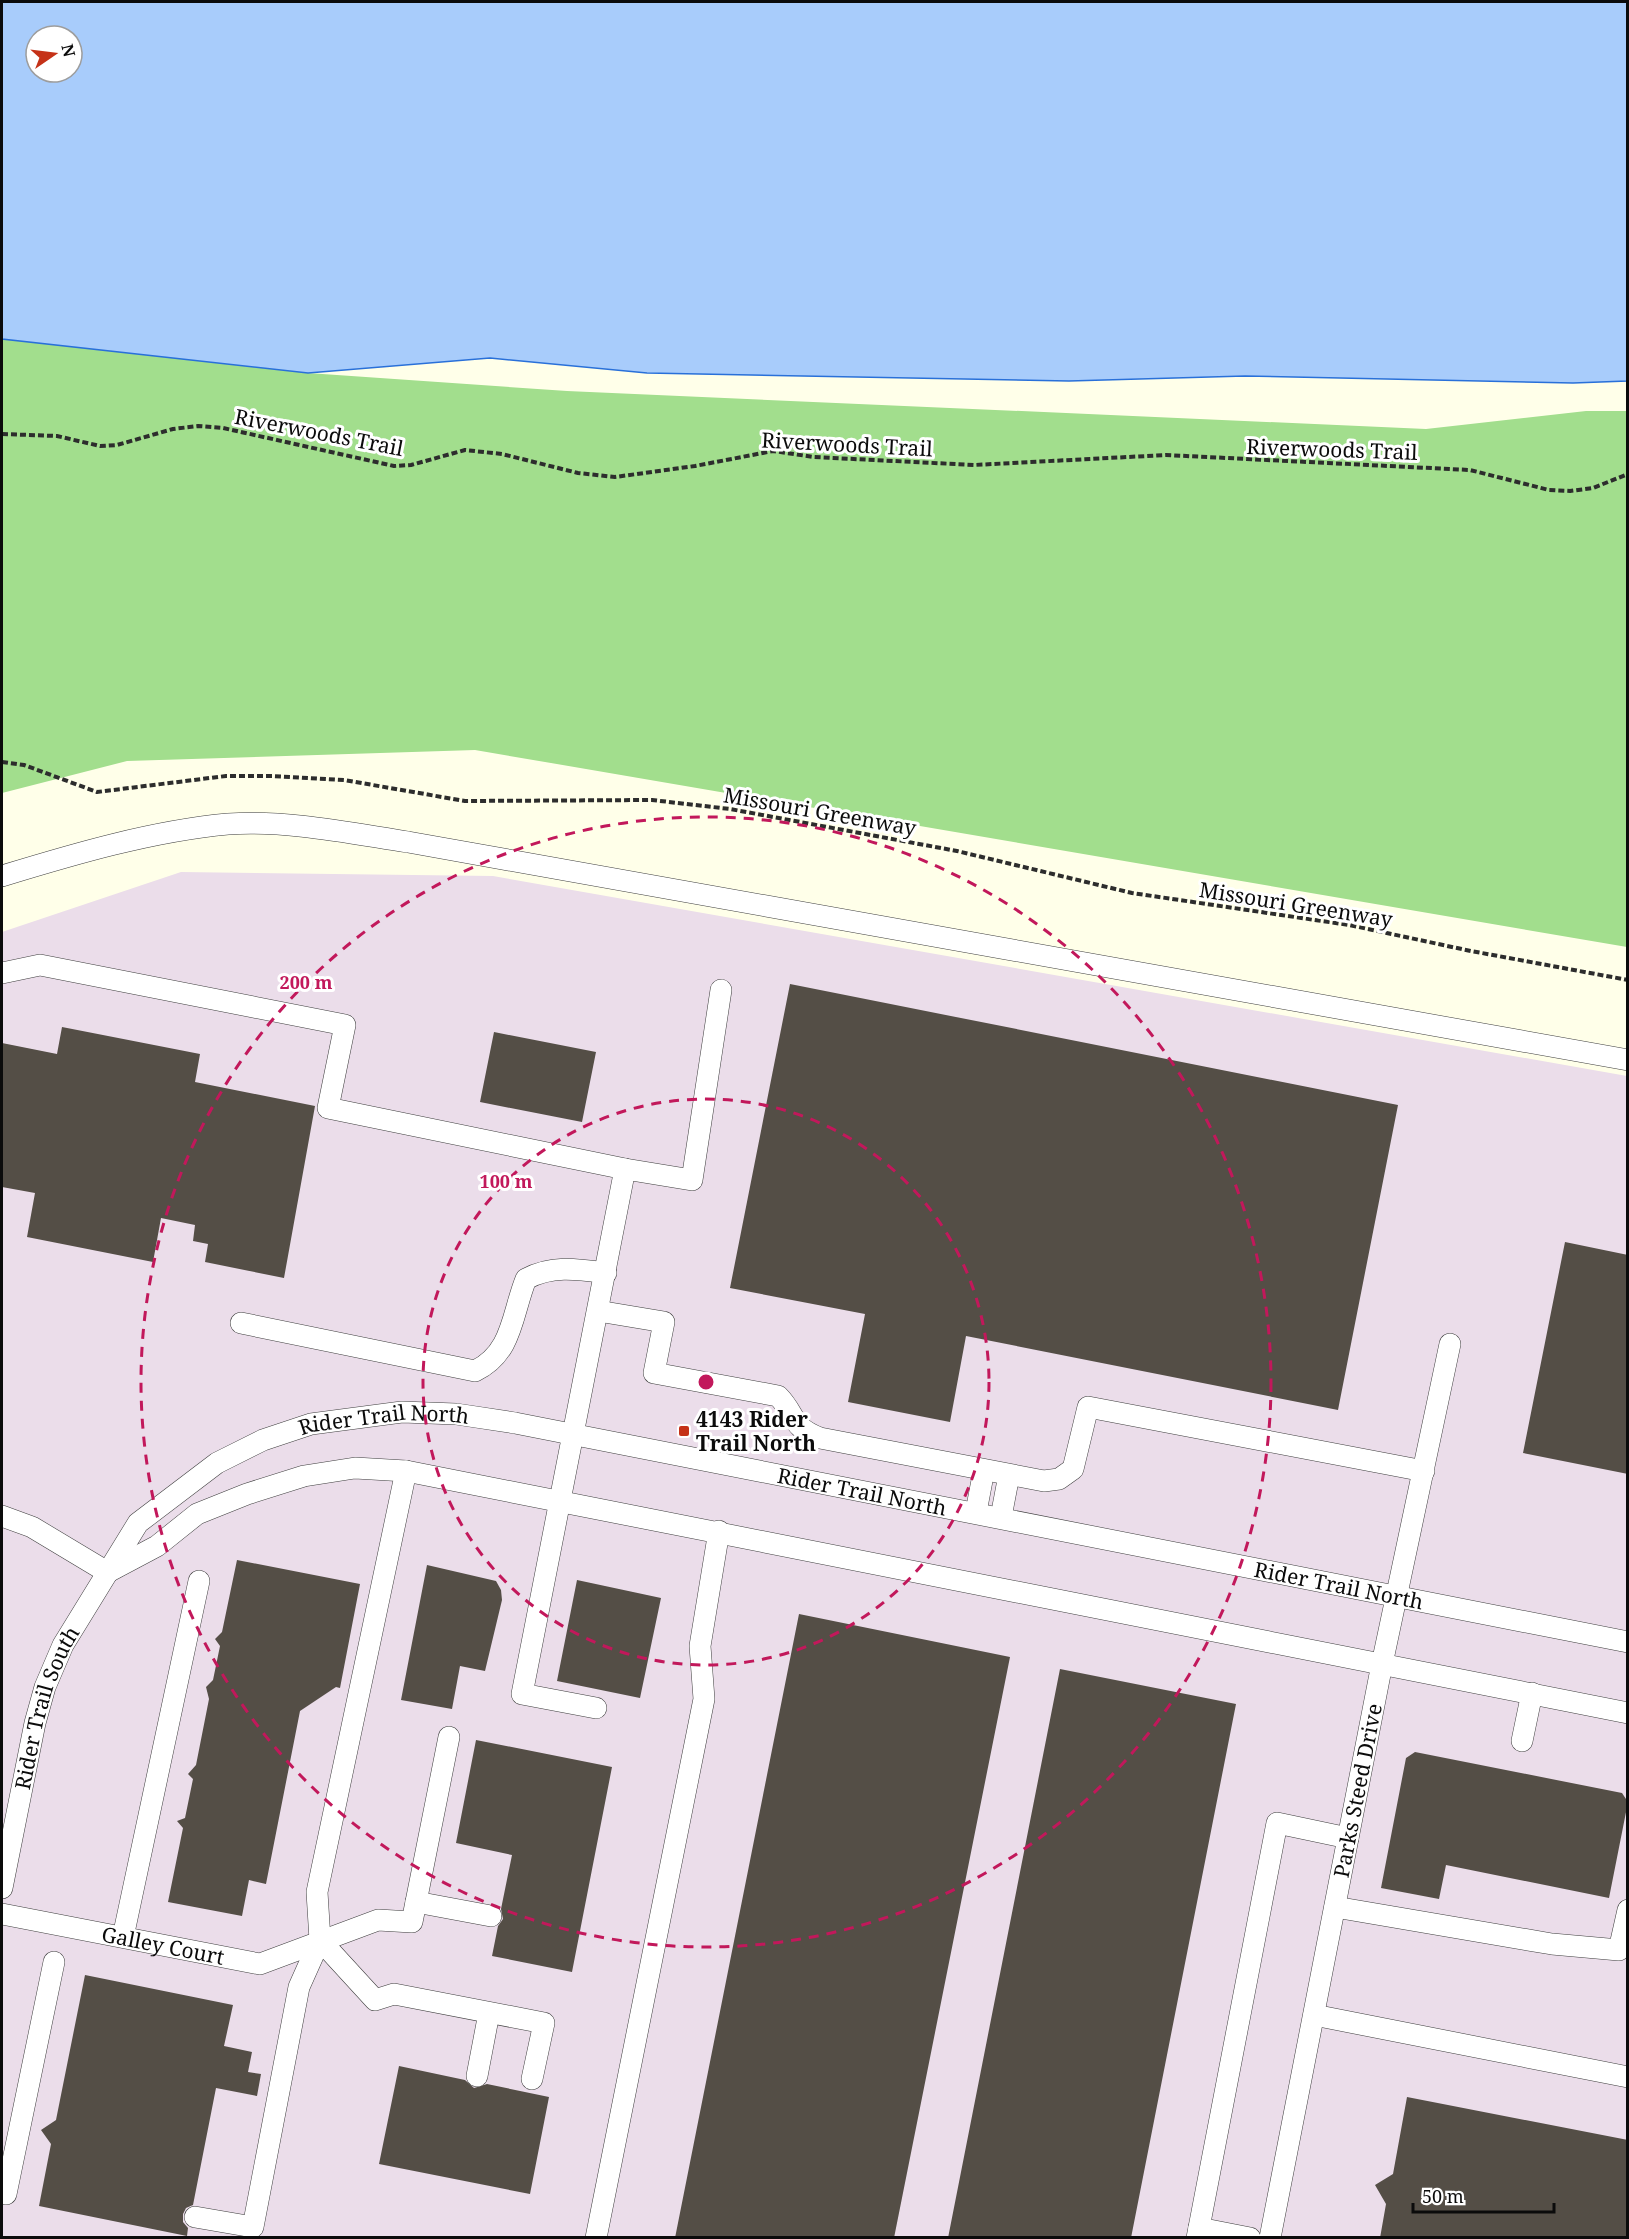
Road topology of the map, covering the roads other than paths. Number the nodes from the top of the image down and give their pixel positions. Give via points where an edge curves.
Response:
1 (2, 876) edge
2 (2, 973) edge
3 (721, 990) dead end
4 (1628, 1060) edge
5 (626, 1169) junction
6 (606, 1273) junction
7 (598, 1311) junction
8 (241, 1323) dead end
9 (1450, 1344) dead end
10 (574, 1436) junction
11 (984, 1470) junction
12 (406, 1471) junction
13 (1424, 1471) junction
14 (1009, 1475) junction
15 (561, 1500) junction
16 (976, 1512) junction
17 (2, 1516) edge
18 (1000, 1516) junction
19 (719, 1531) junction
20 (136, 1546) junction
21 (107, 1572) junction
22 (199, 1581) dead end
23 (1398, 1596) junction
24 (1628, 1642) edge
25 (1382, 1664) junction
26 (1532, 1694) junction
27 (596, 1708) dead end
28 (1628, 1713) edge
29 (448, 1737) dead end
30 (1522, 1741) dead end
31 (1348, 1838) junction
32 (2, 1888) edge
33 (416, 1902) junction
34 (1335, 1907) junction
35 (1628, 1910) edge
36 (2, 1914) edge
37 (491, 1916) dead end
38 (123, 1937) junction
39 (320, 1940) junction
40 (54, 1962) dead end
41 (489, 2013) junction
42 (1314, 2015) junction
43 (477, 2076) dead end
44 (1628, 2077) edge
45 (532, 2079) dead end
46 (2, 2193) edge
47 (195, 2217) dead end
48 (1198, 2233) edge
49 (596, 2238) edge
50 (1250, 2238) edge
51 (1270, 2238) edge

1 - 4 street via 154,836 228,824 308,826
2 - 5 street via 40,964 345,1024 328,1108
3 - 5 street via 692,1180
5 - 6 street
6 - 7 street
6 - 8 street via 569,1268 541,1271 526,1279 504,1344 495,1358 475,1371
7 - 10 street
7 - 11 street via 664,1322 654,1373 778,1396 799,1428 820,1438
9 - 13 street, Parks Steed Drive
10 - 15 street
10 - 16 street, Rider Trail North
10 - 20 street, Rider Trail North via 456,1414 402,1412 311,1424 263,1440 217,1463 138,1523
11 - 14 street
11 - 16 street
12 - 15 street, Rider Trail North
12 - 20 street, Rider Trail North via 356,1468 304,1476 197,1514 157,1546
12 - 39 street via 317,1892
13 - 14 street via 1088,1407 1073,1469 1059,1479 1044,1481
13 - 23 street, Parks Steed Drive
14 - 18 street
15 - 19 street, Rider Trail North
15 - 27 street via 522,1694
16 - 18 street, Rider Trail North
17 - 21 street via 32,1527
18 - 23 street, Rider Trail North
19 - 25 street, Rider Trail North
19 - 49 street via 700,1646 704,1699
20 - 21 street, Rider Trail South
21 - 32 street, Rider Trail South via 63,1645 45,1687
22 - 38 street
23 - 24 street, Rider Trail North
23 - 25 street, Parks Steed Drive
25 - 26 street, Rider Trail North
25 - 31 street, Parks Steed Drive
26 - 28 street, Rider Trail North
26 - 30 street
29 - 33 street
31 - 34 street, Parks Steed Drive
31 - 48 street via 1277,1822
33 - 37 street
33 - 39 street, Galley Court via 412,1922 378,1920
34 - 35 street via 1552,1944 1619,1950
34 - 42 street, Parks Steed Drive
36 - 38 street, Galley Court
38 - 39 street, Galley Court via 260,1964
39 - 41 street via 375,2000 394,1994
39 - 47 street via 299,1987 253,2227
40 - 46 street via 6,2194
41 - 43 street
41 - 45 street via 544,2023
42 - 44 street
42 - 51 street, Parks Steed Drive
48 - 50 street

